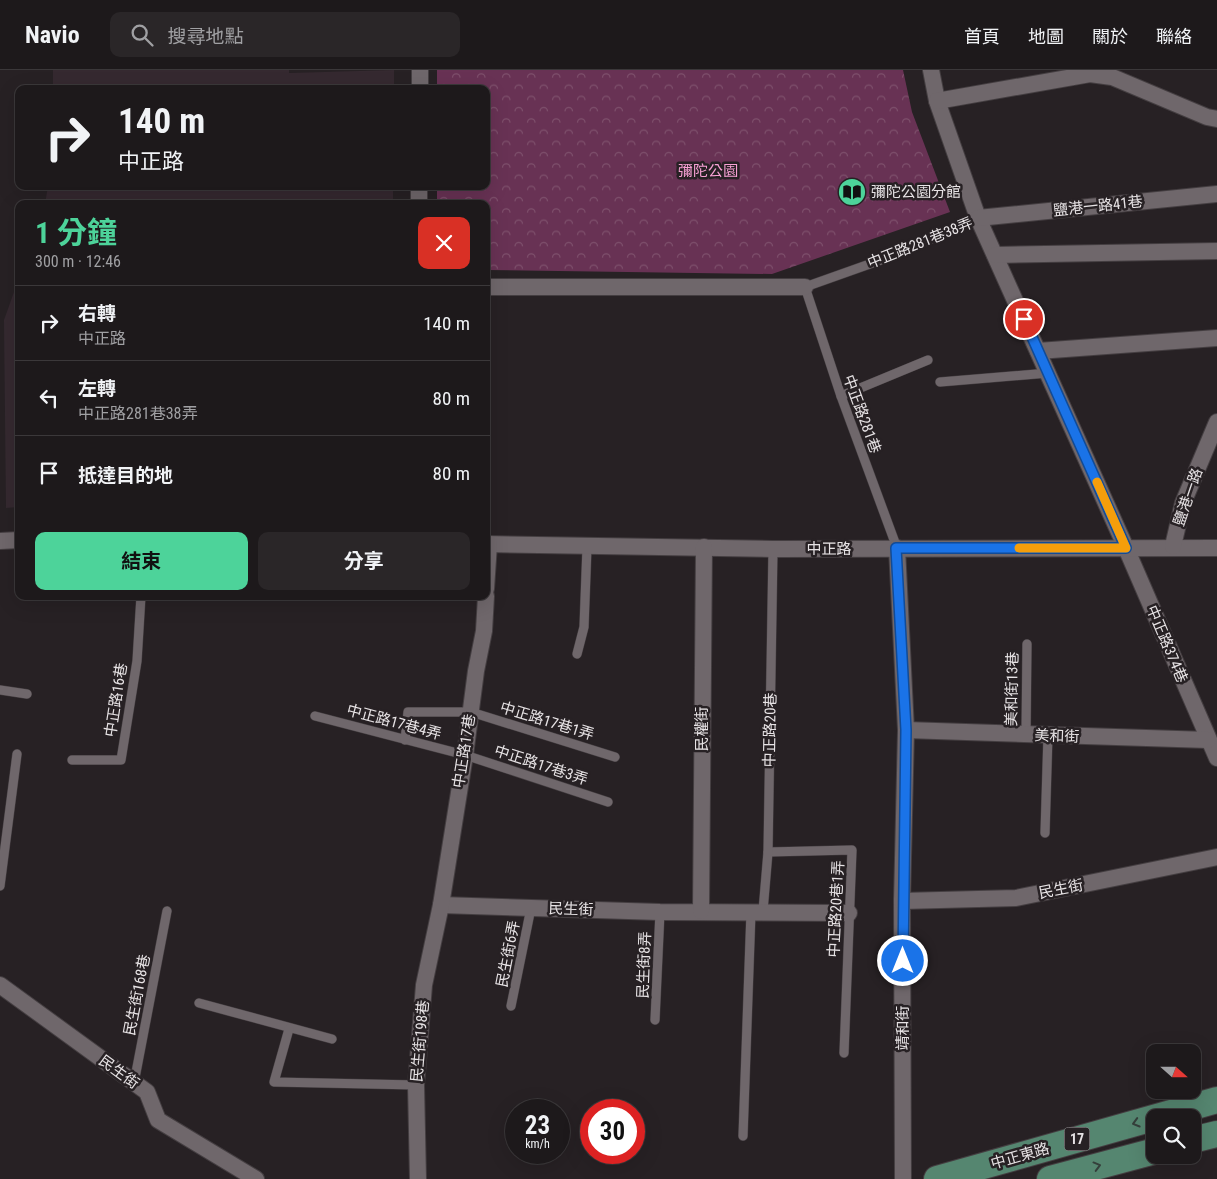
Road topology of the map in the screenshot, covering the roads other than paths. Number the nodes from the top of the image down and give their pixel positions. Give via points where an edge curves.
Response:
1 (420, 70) edge
2 (931, 70) edge
3 (420, 85) edge
4 (937, 101) junction
5 (1217, 119) edge
6 (1217, 194) edge
7 (978, 218) junction
8 (1217, 251) edge
9 (995, 255) junction
10 (490, 287) edge
11 (805, 287) junction
12 (1217, 338) edge
13 (1038, 351) junction
14 (928, 360) dead end
15 (1048, 372) junction
16 (940, 382) dead end
17 (841, 396) junction
18 (1217, 422) edge
19 (15, 540) edge
20 (0, 541) edge
21 (490, 544) edge
22 (1173, 546) junction
23 (587, 547) junction
24 (704, 547) junction
25 (896, 548) junction
26 (1126, 548) junction
27 (1217, 548) edge
28 (773, 549) junction
29 (141, 600) edge
30 (486, 600) edge
31 (1027, 644) dead end
32 (577, 654) dead end
33 (0, 690) edge
34 (27, 694) dead end
35 (470, 712) junction
36 (315, 716) dead end
37 (906, 730) junction
38 (1026, 734) junction
39 (1048, 735) junction
40 (404, 740) junction
41 (1208, 740) junction
42 (17, 754) dead end
43 (465, 755) junction
44 (615, 756) dead end
45 (1217, 758) edge
46 (72, 760) dead end
47 (608, 802) dead end
48 (1045, 833) dead end
49 (768, 852) junction
50 (1217, 857) edge
51 (0, 886) edge
52 (902, 901) junction
53 (441, 905) junction
54 (531, 908) junction
55 (167, 911) dead end
56 (701, 911) junction
57 (757, 911) junction
58 (660, 912) junction
59 (849, 914) junction
60 (0, 985) edge
61 (199, 1003) dead end
62 (511, 1006) dead end
63 (655, 1020) dead end
64 (289, 1029) junction
65 (332, 1039) dead end
66 (844, 1053) dead end
67 (134, 1083) junction
68 (416, 1085) junction
69 (1217, 1100) edge
70 (1217, 1134) edge
71 (743, 1136) dead end
72 (1201, 1138) edge
73 (1146, 1153) edge
74 (256, 1179) edge
75 (418, 1179) edge
76 (904, 1179) edge
77 (938, 1179) edge
78 (1050, 1179) edge

1 - 3 street
2 - 4 street
4 - 5 street via 1090,74 1112,77
4 - 7 street
6 - 7 street, 鹽港一路41巷
7 - 9 street, 中正路281巷38弄
7 - 11 lane, 中正路281巷38弄 via 895,255
8 - 9 street
9 - 13 street, 中正路281巷38弄
10 - 11 street
11 - 17 lane, 中正路281巷
12 - 13 street
13 - 15 street, 中正路281巷38弄
14 - 17 lane
15 - 16 lane
15 - 26 street, 中正路281巷38弄
17 - 25 lane, 中正路281巷
18 - 22 street, 鹽港一路 via 1183,503
19 - 20 street
21 - 23 street, 中正路
22 - 26 street, 中正路
22 - 27 street, 中正路
23 - 24 street, 中正路
23 - 32 lane via 584,627
24 - 28 street, 中正路
24 - 56 street, 民權街
25 - 26 street, 中正路
25 - 28 street, 中正路
25 - 37 street, 靖和街
26 - 41 street, 中正路374巷
28 - 49 lane, 中正路20巷
29 - 46 lane, 中正路16巷 via 136,661 121,760
30 - 35 street, 中正路17巷 via 484,631
31 - 38 lane, 美和街13巷
33 - 34 lane
35 - 40 lane, 中正路17巷1弄 via 408,712
35 - 43 street, 中正路17巷
35 - 44 lane, 中正路17巷1弄
36 - 40 lane, 中正路17巷4弄
37 - 38 street, 美和街
37 - 52 street, 靖和街
38 - 39 street, 美和街
39 - 41 street, 美和街
39 - 48 lane
40 - 43 lane, 中正路17巷4弄
41 - 45 street, 中正路374巷
42 - 51 lane
43 - 47 lane, 中正路17巷3弄
43 - 53 street, 中正路17巷
49 - 57 lane, 中正路20巷
49 - 59 lane, 中正路20巷1弄 via 852,850
50 - 52 street, 民生街 via 1016,898
52 - 76 street, 靖和街
53 - 54 street, 民生街
53 - 68 street, 民生街198巷 via 424,985
54 - 58 street, 民生街
54 - 62 lane, 民生街6弄
55 - 67 lane, 民生街168巷
56 - 57 street
56 - 58 street, 民生街
57 - 59 street
57 - 71 lane, 中正路20巷
58 - 63 lane, 民生街8弄
59 - 66 lane, 中正路20巷1弄
60 - 67 street, 民生街
61 - 64 lane
64 - 65 lane
64 - 68 lane via 274,1082
67 - 74 street, 民生街 via 147,1092 158,1120
68 - 75 street, 民生街198巷
69 -> 77 main road, 中正東路 / 17
70 - 72 main road
78 -> 73 main road, 中正東路 / 17

